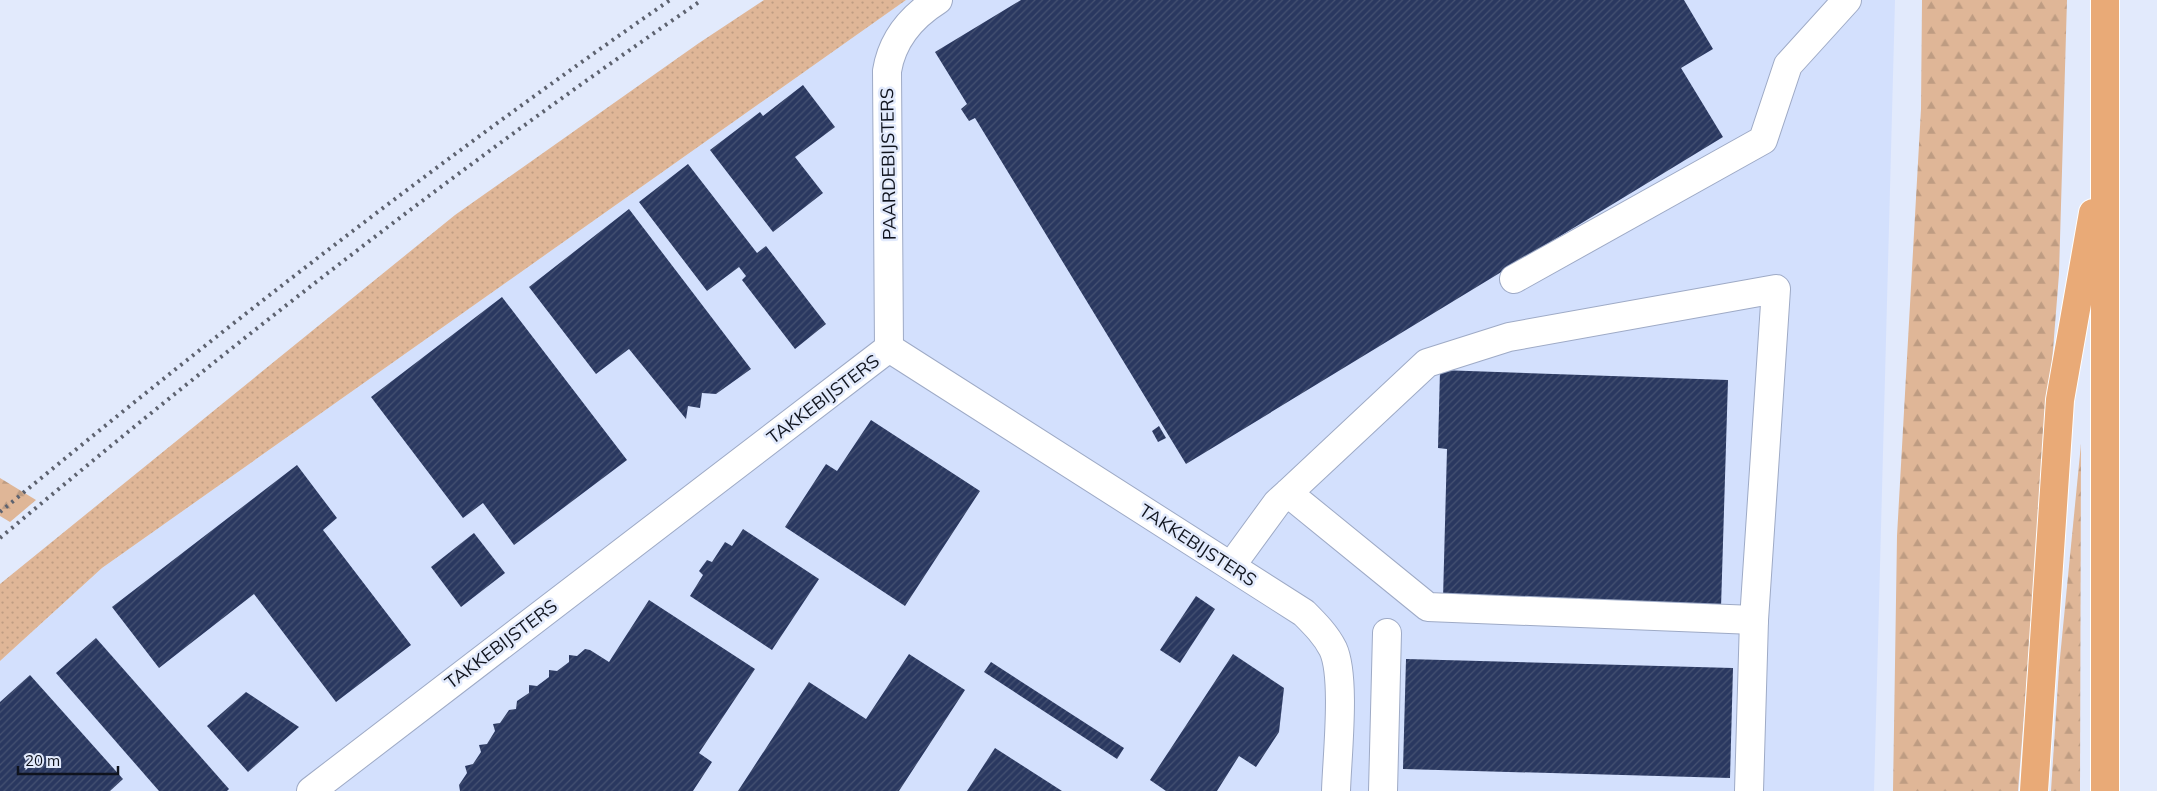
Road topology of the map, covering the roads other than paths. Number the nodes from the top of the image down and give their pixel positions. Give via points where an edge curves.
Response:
1 (938, 0) edge
2 (1847, 0) edge
3 (2105, 0) edge
4 (2106, 138) junction
5 (1514, 279) dead end
6 (889, 348) junction
7 (1288, 493) junction
8 (1231, 566) junction
9 (1754, 620) junction
10 (1387, 633) dead end
11 (323, 788) edge
12 (1336, 791) edge
13 (1383, 791) edge
14 (1749, 791) edge
15 (2034, 791) edge
16 (2105, 791) edge

1 - 6 street, PAARDEBIJSTERS via 921,13 897,40 887,72
2 - 5 street via 1788,65 1763,140
3 - 4 highway
4 - 15 highway via 2060,400
4 - 16 highway
6 - 8 street, TAKKEBIJSTERS
6 - 11 street, TAKKEBIJSTERS
7 - 8 street
7 - 9 street via 1428,608
7 - 9 street via 1427,363 1508,337 1776,289
8 - 12 street, TAKKEBIJSTERS via 1304,613 1322,631 1334,651 1340,673
9 - 14 street
10 - 13 street

